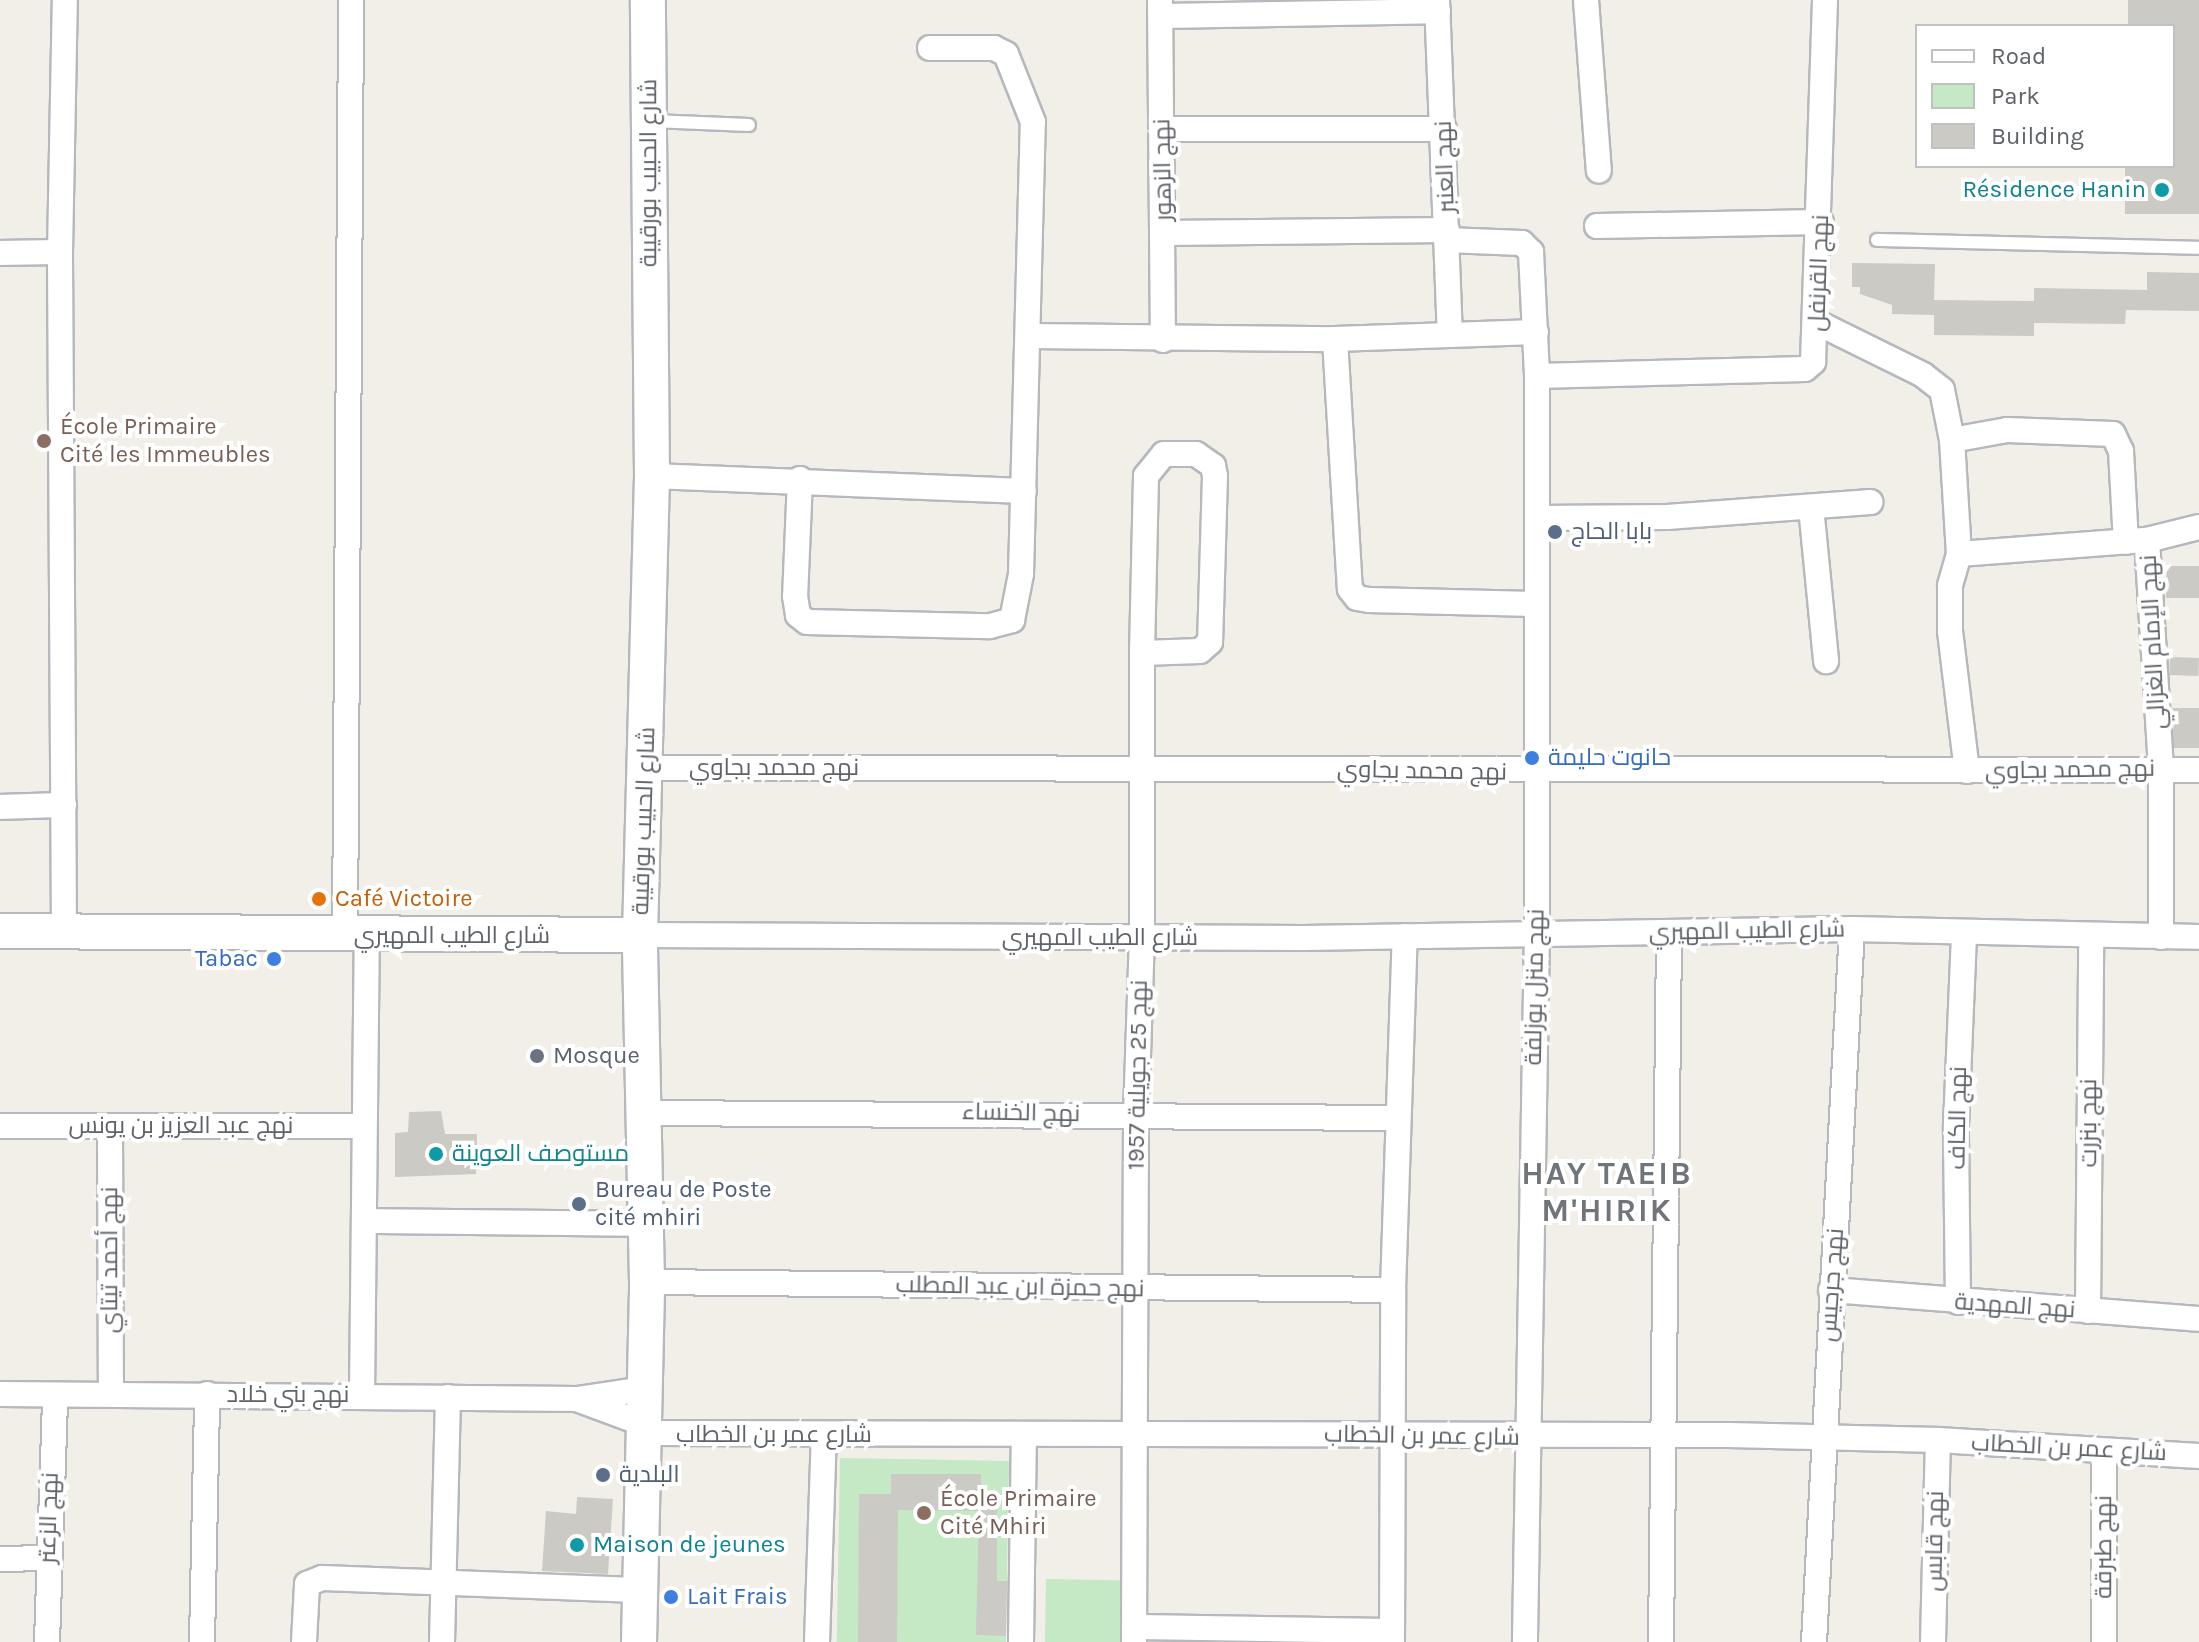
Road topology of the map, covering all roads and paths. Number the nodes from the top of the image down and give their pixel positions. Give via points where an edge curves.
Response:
1 (65, 0) edge
2 (351, 0) edge
3 (648, 0) edge
4 (1586, 0) edge
5 (1825, 0) edge
6 (1438, 6) edge
7 (1161, 8) edge
8 (930, 48) dead end
9 (648, 121) junction
10 (749, 125) dead end
11 (1162, 129) junction
12 (1444, 129) junction
13 (1599, 171) dead end
14 (1821, 222) junction
15 (1597, 226) dead end
16 (1164, 233) junction
17 (1447, 235) junction
18 (1877, 240) dead end
19 (2199, 248) edge
20 (60, 252) junction
21 (0, 253) edge
22 (1818, 323) junction
23 (1536, 332) junction
24 (1450, 333) junction
25 (1030, 336) junction
26 (1335, 339) junction
27 (1163, 340) junction
28 (1537, 376) junction
29 (1952, 440) junction
30 (652, 476) junction
31 (800, 479) junction
32 (1024, 491) junction
33 (1870, 502) dead end
34 (1811, 507) junction
35 (1537, 518) junction
36 (2199, 527) edge
37 (2136, 541) junction
38 (1959, 554) junction
39 (1533, 604) junction
40 (1142, 653) junction
41 (1826, 661) dead end
42 (646, 768) junction
43 (2161, 768) junction
44 (1144, 769) junction
45 (2199, 770) edge
46 (1967, 771) junction
47 (1536, 772) junction
48 (64, 805) junction
49 (0, 807) edge
50 (1852, 929) junction
51 (1537, 930) junction
52 (0, 931) edge
53 (64, 931) junction
54 (1964, 933) junction
55 (1669, 934) junction
56 (640, 935) junction
57 (356, 936) junction
58 (1405, 936) junction
59 (2091, 936) junction
60 (2161, 937) junction
61 (2199, 937) edge
62 (1142, 938) junction
63 (645, 1113) junction
64 (1136, 1116) junction
65 (1397, 1118) junction
66 (0, 1126) edge
67 (362, 1126) junction
68 (110, 1127) junction
69 (365, 1221) junction
70 (646, 1224) junction
71 (647, 1282) junction
72 (1135, 1289) junction
73 (1393, 1290) junction
74 (1831, 1290) junction
75 (1958, 1302) junction
76 (2088, 1311) junction
77 (2199, 1319) edge
78 (645, 1389) junction
79 (111, 1393) junction
80 (0, 1394) edge
81 (207, 1394) junction
82 (55, 1395) junction
83 (362, 1396) junction
84 (448, 1397) junction
85 (577, 1399) junction
86 (644, 1429) junction
87 (1134, 1434) junction
88 (824, 1435) junction
89 (1391, 1435) junction
90 (1024, 1436) junction
91 (1660, 1436) junction
92 (1824, 1436) junction
93 (1525, 1437) junction
94 (1938, 1440) junction
95 (2104, 1452) junction
96 (2199, 1456) edge
97 (47, 1558) junction
98 (0, 1559) edge
99 (444, 1582) junction
100 (638, 1590) junction
101 (1135, 1634) edge
102 (1392, 1637) edge
103 (47, 1642) edge
104 (202, 1642) edge
105 (304, 1642) edge
106 (442, 1642) edge
107 (639, 1642) edge
108 (817, 1642) edge
109 (1021, 1642) edge
110 (1525, 1642) edge
111 (1661, 1642) edge
112 (1814, 1642) edge
113 (1933, 1642) edge
114 (2104, 1642) edge

1 - 20 street
2 - 57 street
3 - 9 street, شارع الحبيب بورقيبة
4 - 13 street
5 - 14 street, نهج القرنفل
6 - 7 street
6 - 12 street, نهج العنبر
7 - 11 street, نهج الزهور
8 - 25 street via 994,48 1014,66 1034,138
9 - 10 lane
9 - 30 street, شارع الحبيب بورقيبة
11 - 12 street
11 - 16 street, نهج الزهور
12 - 17 street, نهج العنبر
14 - 15 street
14 - 22 street, نهج القرنفل
16 - 17 street
16 - 27 street, نهج الزهور
17 - 23 street, نهج منزل بوزلفة via 1528,246
17 - 24 street, نهج العنبر
18 - 19 lane
20 - 21 street
20 - 48 street
22 - 28 street, نهج القرنفل via 1816,354 1805,369
22 - 29 street via 1933,381 1942,390
23 - 24 street
23 - 28 street, نهج منزل بوزلفة
24 - 26 street
25 - 27 street
25 - 32 street
26 - 27 street
26 - 39 street via 1350,589 1357,598 1370,600
28 - 35 street, نهج منزل بوزلفة
29 - 37 street, نهج الإمام الغزالي via 2007,430 2113,434 2121,451
29 - 38 street
30 - 31 street
30 - 42 street, شارع الحبيب بورقيبة
31 - 32 street
31 - 32 street via 798,615 824,623 1003,626 1012,620 1017,604
33 - 34 street
34 - 35 street via 1667,517
34 - 41 street
35 - 39 street, نهج منزل بوزلفة
36 - 37 street
37 - 38 street
37 - 43 street, نهج الإمام الغزالي
38 - 46 street via 1950,586 1950,631
39 - 47 street, نهج منزل بوزلفة
40 - 40 street, نهج 25 جويلية 1957 via 1200,651 1210,642 1213,466 1196,454 1164,454 1146,476
40 - 44 street, نهج 25 جويلية 1957
42 - 44 street, نهج محمد بجاوي
42 - 56 street, شارع الحبيب بورقيبة
43 - 45 street, نهج محمد بجاوي
43 - 46 street, نهج محمد بجاوي
43 - 60 street, نهج الإمام الغزالي
44 - 47 street, نهج محمد بجاوي
44 - 62 street, نهج 25 جويلية 1957
46 - 47 street, نهج محمد بجاوي
47 - 51 street, نهج منزل بوزلفة
48 - 49 street
48 - 53 street
50 - 54 street, شارع الطيب المهيري
50 - 55 street, شارع الطيب المهيري
50 - 74 street, نهج جرجيس
51 - 55 street, شارع الطيب المهيري
51 - 58 street, شارع الطيب المهيري
51 - 93 street, نهج منزل بوزلفة
52 - 53 street, شارع الطيب المهيري
53 - 57 street, شارع الطيب المهيري
54 - 59 street, شارع الطيب المهيري
54 - 75 street, نهج الكاف via 1956,1126
55 - 91 street
56 - 57 street, شارع الطيب المهيري
56 - 62 street, شارع الطيب المهيري
56 - 63 street, شارع الحبيب بورقيبة
57 - 67 street
58 - 62 street, شارع الطيب المهيري
58 - 65 street
59 - 60 street, شارع الطيب المهيري
59 - 76 street, نهج بنزرت
60 - 61 street, شارع الطيب المهيري
62 - 64 street, نهج 25 جويلية 1957
63 - 64 street, نهج الخنساء
63 - 70 street, شارع الحبيب بورقيبة
64 - 65 street, نهج الخنساء
64 - 72 street, نهج 25 جويلية 1957
65 - 73 street
66 - 68 street, نهج عبد العزيز بن يونس
67 - 68 street, نهج عبد العزيز بن يونس
67 - 69 street
68 - 79 street, نهج أحمد تيتاي
69 - 70 street
69 - 83 street
70 - 71 street, شارع الحبيب بورقيبة
71 - 72 street, نهج حمزة ابن عبد المطلب
71 - 78 street, شارع الحبيب بورقيبة
72 - 73 street, نهج حمزة ابن عبد المطلب
72 - 87 street, نهج 25 جويلية 1957
73 - 89 street
74 - 75 street, نهج المهدية
74 - 92 street, نهج جرجيس
75 - 76 street, نهج المهدية
76 - 77 street, نهج المهدية
78 - 85 street, نهج بني خلاد
78 - 86 street, شارع الحبيب بورقيبة
79 - 81 street, نهج بني خلاد
79 - 82 street, نهج بني خلاد
80 - 82 street, نهج بني خلاد
81 - 83 street, نهج بني خلاد
81 - 104 street
82 - 97 street, نهج الزعتر
83 - 84 street, نهج بني خلاد
84 - 85 street, نهج بني خلاد
84 - 99 street
85 - 86 street, نهج بني خلاد
86 - 88 street, شارع عمر بن الخطاب
86 - 100 street, شارع الحبيب بورقيبة
87 - 89 street, شارع عمر بن الخطاب
87 - 90 street, شارع عمر بن الخطاب
87 - 101 street, نهج 25 جويلية 1957
88 - 90 street, شارع عمر بن الخطاب
88 - 108 street
89 - 93 street, شارع عمر بن الخطاب
89 - 102 street
90 - 109 street
91 - 92 street, شارع عمر بن الخطاب
91 - 93 street, شارع عمر بن الخطاب
91 - 111 street
92 - 94 street, شارع عمر بن الخطاب
92 - 112 street, نهج جرجيس
93 - 110 street, نهج منزل بوزلفة
94 - 95 street, شارع عمر بن الخطاب
94 - 113 street, نهج قابس
95 - 96 street, شارع عمر بن الخطاب
95 - 114 street, نهج طبرقة
97 - 98 street
97 - 103 street, نهج الزعتر
99 - 100 street
99 - 105 street via 313,1580 307,1584
99 - 106 street
100 - 107 street, شارع الحبيب بورقيبة
101 - 102 street

